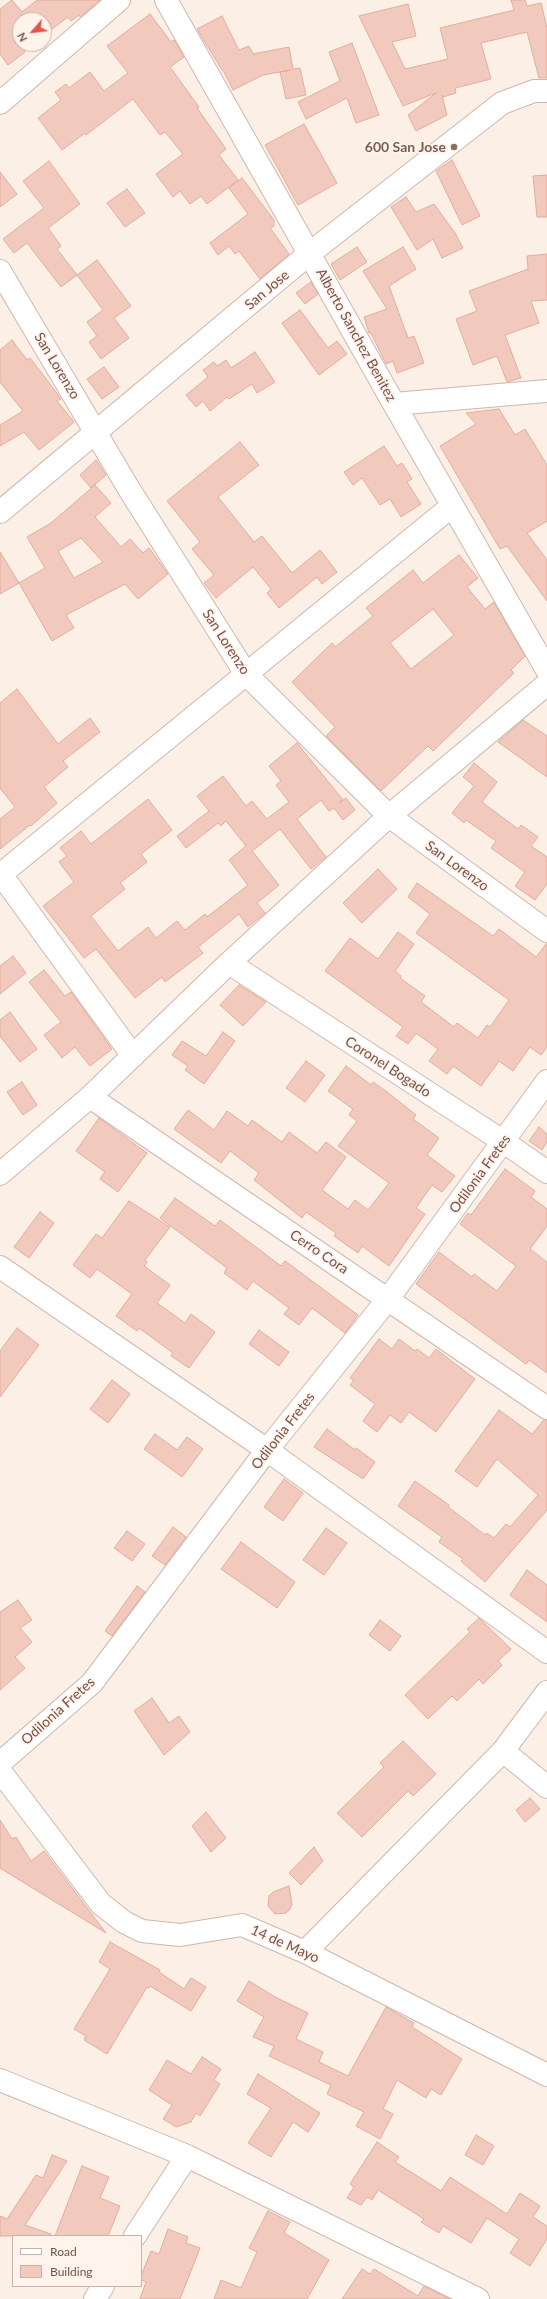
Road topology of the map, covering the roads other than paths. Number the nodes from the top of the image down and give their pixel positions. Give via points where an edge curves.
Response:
1 (119, 0) edge
2 (166, 0) edge
3 (547, 91) edge
4 (0, 103) edge
5 (310, 253) junction
6 (0, 270) edge
7 (547, 391) edge
8 (394, 404) junction
9 (96, 432) junction
10 (452, 506) junction
11 (0, 512) edge
12 (547, 670) edge
13 (246, 674) junction
14 (547, 684) edge
15 (389, 816) junction
16 (0, 874) edge
17 (547, 931) edge
18 (229, 963) junction
19 (133, 1056) junction
20 (547, 1081) edge
21 (90, 1097) junction
22 (504, 1142) junction
23 (547, 1172) edge
24 (0, 1174) edge
25 (0, 1267) edge
26 (388, 1298) junction
27 (547, 1408) edge
28 (267, 1450) junction
29 (547, 1652) edge
30 (547, 1692) edge
31 (503, 1751) junction
32 (0, 1763) edge
33 (0, 1771) edge
34 (547, 1787) edge
35 (305, 1952) junction
36 (547, 2074) edge
37 (0, 2080) edge
38 (187, 2156) junction
39 (137, 2235) edge
40 (102, 2287) edge
41 (95, 2299) edge
42 (478, 2299) edge

1 - 4 street
2 - 5 street, Alberto Sanchez Benitez
3 - 5 street, San Jose via 534,91 502,103
5 - 8 street, Alberto Sanchez Benitez
5 - 9 street, San Jose
6 - 9 street, San Lorenzo
7 - 8 street
8 - 10 street, Alberto Sanchez Benitez
9 - 11 street, San Jose
9 - 13 street, San Lorenzo
10 - 12 street, Alberto Sanchez Benitez
10 - 13 street
13 - 15 street, San Lorenzo
13 - 16 street
14 - 15 street
15 - 17 street, San Lorenzo
15 - 18 street
16 - 19 street
18 - 19 street
18 - 22 street, Coronel Bogado
19 - 21 street
20 - 22 street, Odilonia Fretes
21 - 24 street
21 - 26 street, Cerro Cora
22 - 23 street, Coronel Bogado
22 - 26 street, Odilonia Fretes
25 - 28 street
26 - 27 street, Cerro Cora
26 - 28 street, Odilonia Fretes
28 - 29 street
28 - 32 street, Odilonia Fretes via 92,1683
30 - 31 street
31 - 34 street
31 - 35 street
33 - 35 street, 14 de Mayo via 101,1904 124,1922 142,1931 180,1935 242,1925
35 - 36 street, 14 de Mayo
37 - 38 street
38 - 39 street
38 - 42 street
40 - 41 street

